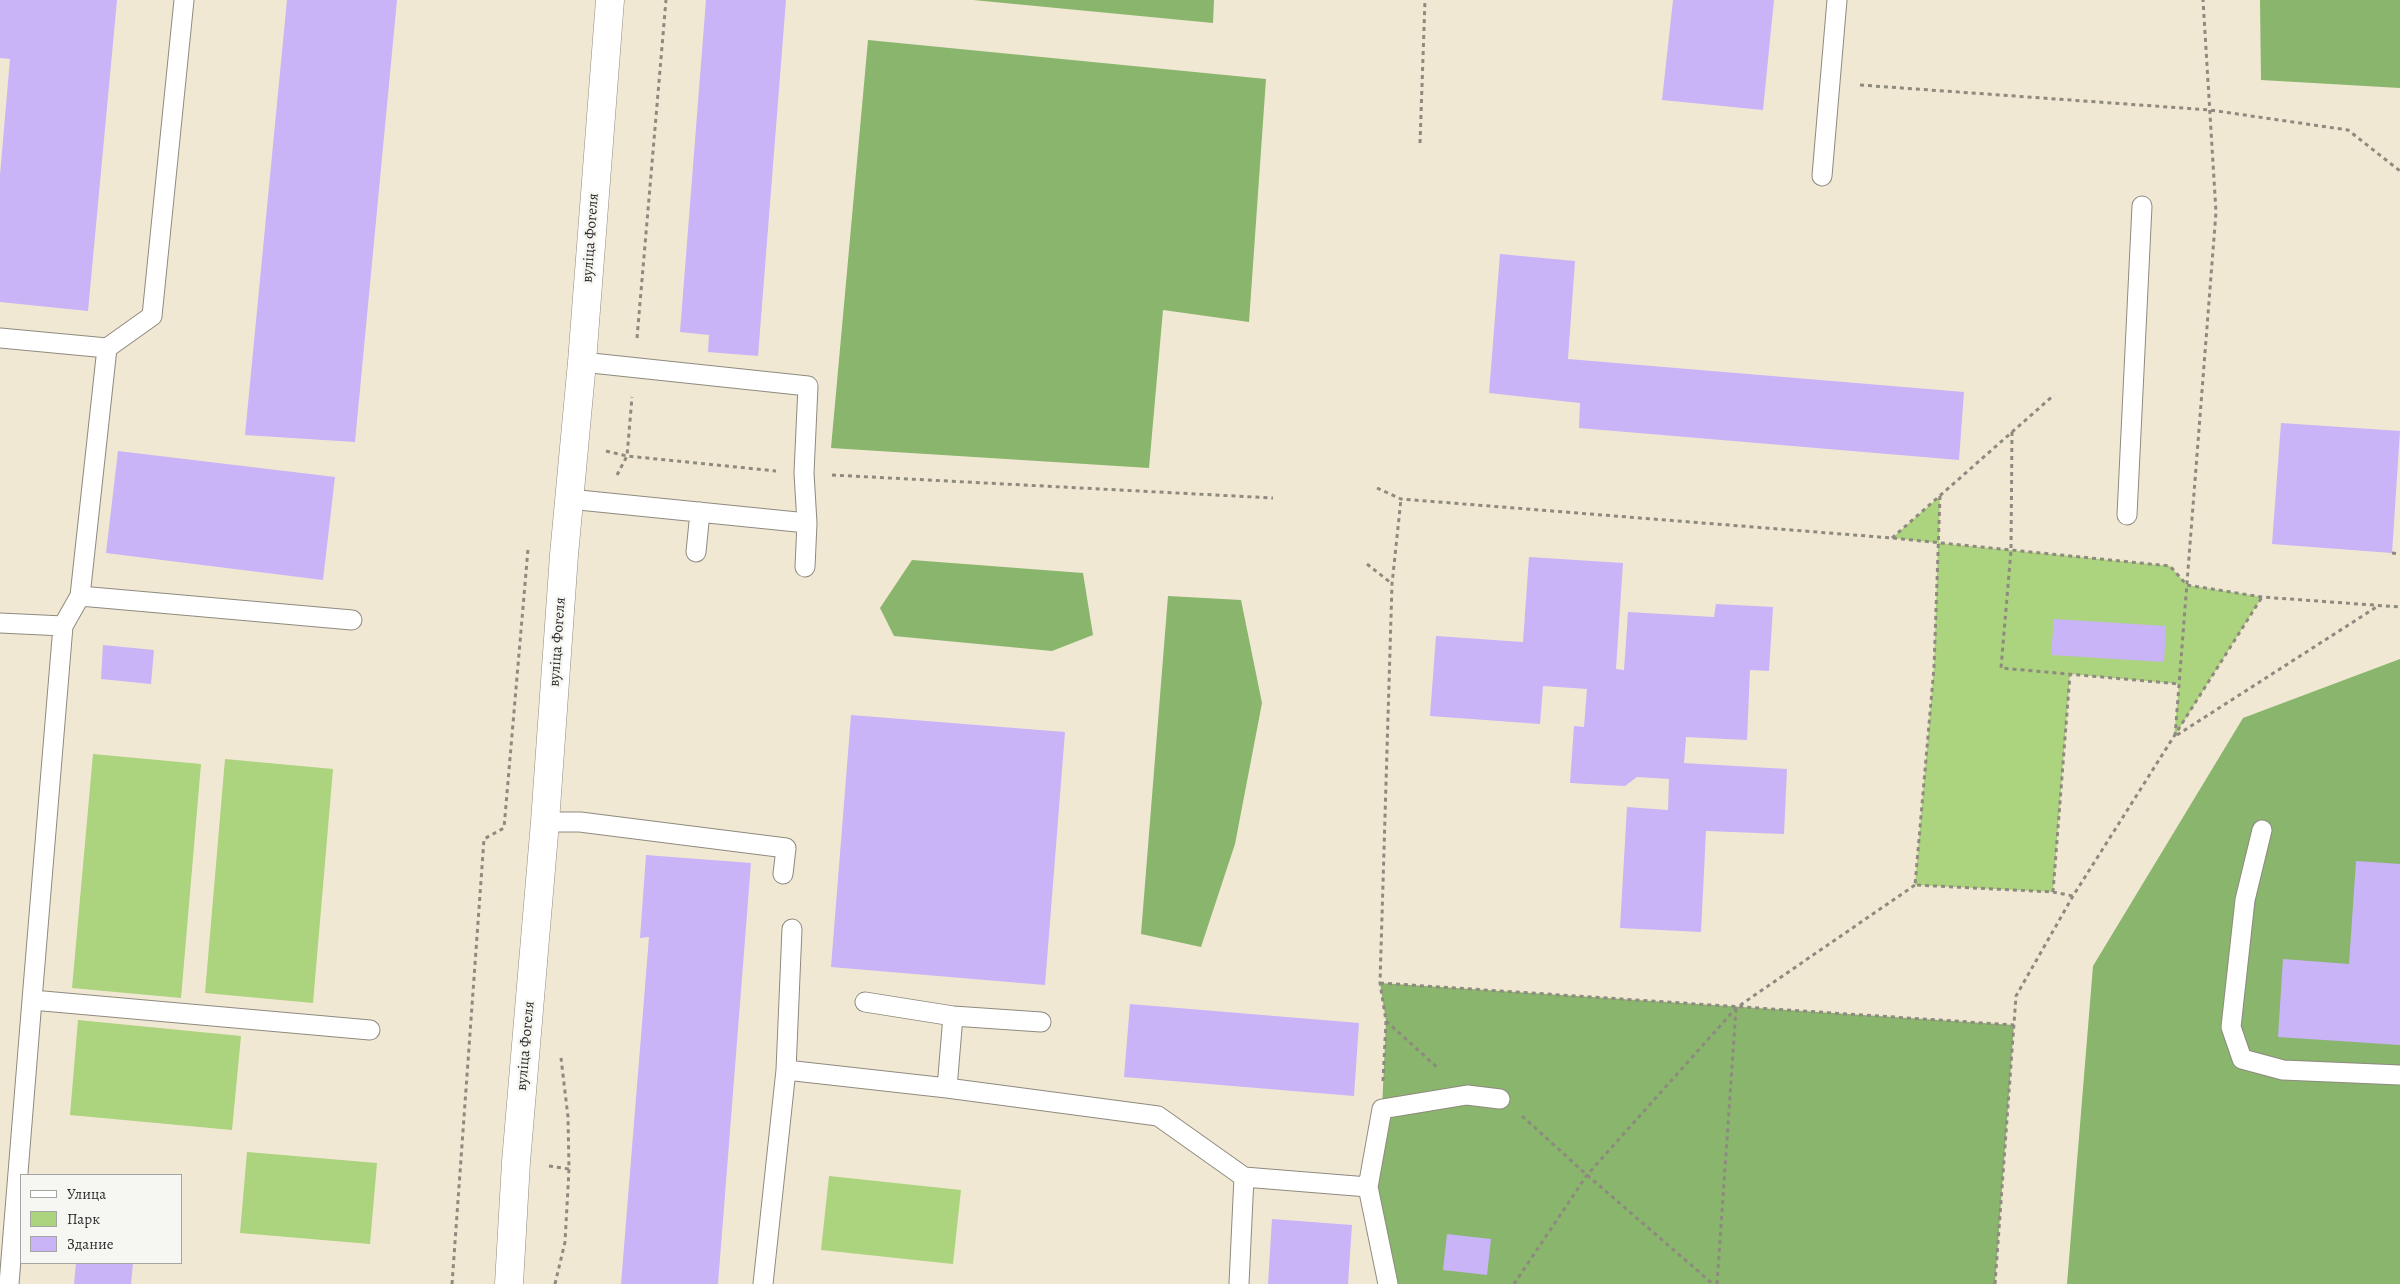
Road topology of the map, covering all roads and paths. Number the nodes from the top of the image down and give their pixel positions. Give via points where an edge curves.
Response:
1 (184, 0) edge
2 (610, 0) edge
3 (666, 0) edge
4 (1425, 0) edge
5 (1837, 0) edge
6 (2203, 0) edge
7 (1831, 83) junction
8 (2210, 110) junction
9 (1420, 142) dead end
10 (2400, 171) edge
11 (1822, 176) dead end
12 (2142, 206) dead end
13 (0, 338) edge
14 (107, 348) junction
15 (582, 362) junction
16 (634, 369) junction
17 (2054, 395) dead end
18 (2012, 432) junction
19 (627, 456) junction
20 (804, 473) junction
21 (1377, 488) dead end
22 (1940, 496) junction
23 (1274, 498) dead end
24 (569, 499) junction
25 (1402, 499) junction
26 (602, 502) junction
27 (700, 512) junction
28 (2127, 515) dead end
29 (807, 523) junction
30 (1892, 538) junction
31 (1939, 543) junction
32 (2011, 550) junction
33 (696, 552) dead end
34 (2392, 553) dead end
35 (528, 554) dead end
36 (2400, 554) edge
37 (1367, 564) dead end
38 (805, 567) dead end
39 (1392, 584) junction
40 (2187, 585) junction
41 (80, 596) junction
42 (2262, 597) junction
43 (2379, 606) junction
44 (2400, 607) edge
45 (352, 620) dead end
46 (0, 623) edge
47 (63, 626) junction
48 (2070, 674) junction
49 (2180, 684) junction
50 (2174, 737) junction
51 (545, 822) junction
52 (2262, 830) dead end
53 (783, 874) dead end
54 (1914, 885) junction
55 (2053, 892) junction
56 (2073, 896) junction
57 (792, 928) dead end
58 (1380, 982) junction
59 (32, 1000) junction
60 (865, 1002) dead end
61 (1736, 1008) junction
62 (953, 1016) junction
63 (1386, 1020) junction
64 (1041, 1022) dead end
65 (2014, 1025) junction
66 (370, 1030) dead end
67 (560, 1054) dead end
68 (786, 1070) junction
69 (2400, 1075) edge
70 (947, 1088) junction
71 (1467, 1096) junction
72 (1500, 1099) joint
73 (1382, 1109) junction
74 (1586, 1175) junction
75 (1244, 1177) junction
76 (1368, 1187) junction
77 (9, 1284) edge
78 (452, 1284) edge
79 (509, 1284) edge
80 (555, 1284) edge
81 (763, 1284) edge
82 (1239, 1284) edge
83 (1388, 1284) edge
84 (1514, 1284) edge
85 (1713, 1284) edge
86 (1717, 1284) edge
87 (1995, 1284) edge

1 - 14 lane via 152,316
2 - 15 street, вуліца Фогеля
3 - 16 path
4 - 9 path
5 - 7 lane
6 - 8 path
7 - 8 path
7 - 11 lane
8 - 10 path via 2348,130
8 - 40 path via 2216,212
12 - 28 lane
13 - 14 lane
14 - 41 lane
15 - 16 lane
15 - 24 street, вуліца Фогеля
16 - 19 path
16 - 20 lane via 808,386
17 - 18 path
18 - 22 path
18 - 32 path
19 - 20 path
19 - 26 path
20 - 23 path
20 - 29 lane
21 - 25 path
22 - 30 path
22 - 31 path
24 - 26 lane
24 - 51 street, вуліца Фогеля
25 - 30 path
25 - 39 path
26 - 27 lane
27 - 29 lane
27 - 33 lane
29 - 38 lane
30 - 31 path
31 - 32 path
31 - 54 path via 1934,667
32 - 40 path via 2170,566
32 - 48 path via 2001,668
34 - 36 path
35 - 78 path via 504,828 484,839
37 - 39 path
39 - 58 path
40 - 42 path
40 - 49 path
41 - 45 lane
41 - 47 lane
42 - 43 path
42 - 50 path
43 - 44 path
43 - 50 path
46 - 47 lane
47 - 59 lane
48 - 49 path
48 - 55 path
49 - 50 path
50 - 56 path
51 - 53 lane via 580,822 786,848
51 - 79 street, вуліца Фогеля
52 - 69 lane via 2245,900 2231,1027 2242,1059 2284,1070
54 - 55 path
54 - 61 path
55 - 56 path
56 - 65 path via 2016,996
57 - 68 lane
58 - 61 path
58 - 63 path
59 - 66 lane
59 - 77 lane
60 - 62 lane
61 - 65 path
61 - 74 path
61 - 86 path
62 - 64 lane
62 - 70 lane
63 - 71 path
63 - 73 path
65 - 87 path
67 - 80 path via 568,1117 569,1169 565,1242
68 - 70 lane
68 - 81 lane
70 - 75 lane via 1158,1116
71 - 72 lane
71 - 73 lane
72 - 74 path
73 - 76 lane
74 - 84 path
74 - 85 path
75 - 76 lane
75 - 82 lane
76 - 83 lane

